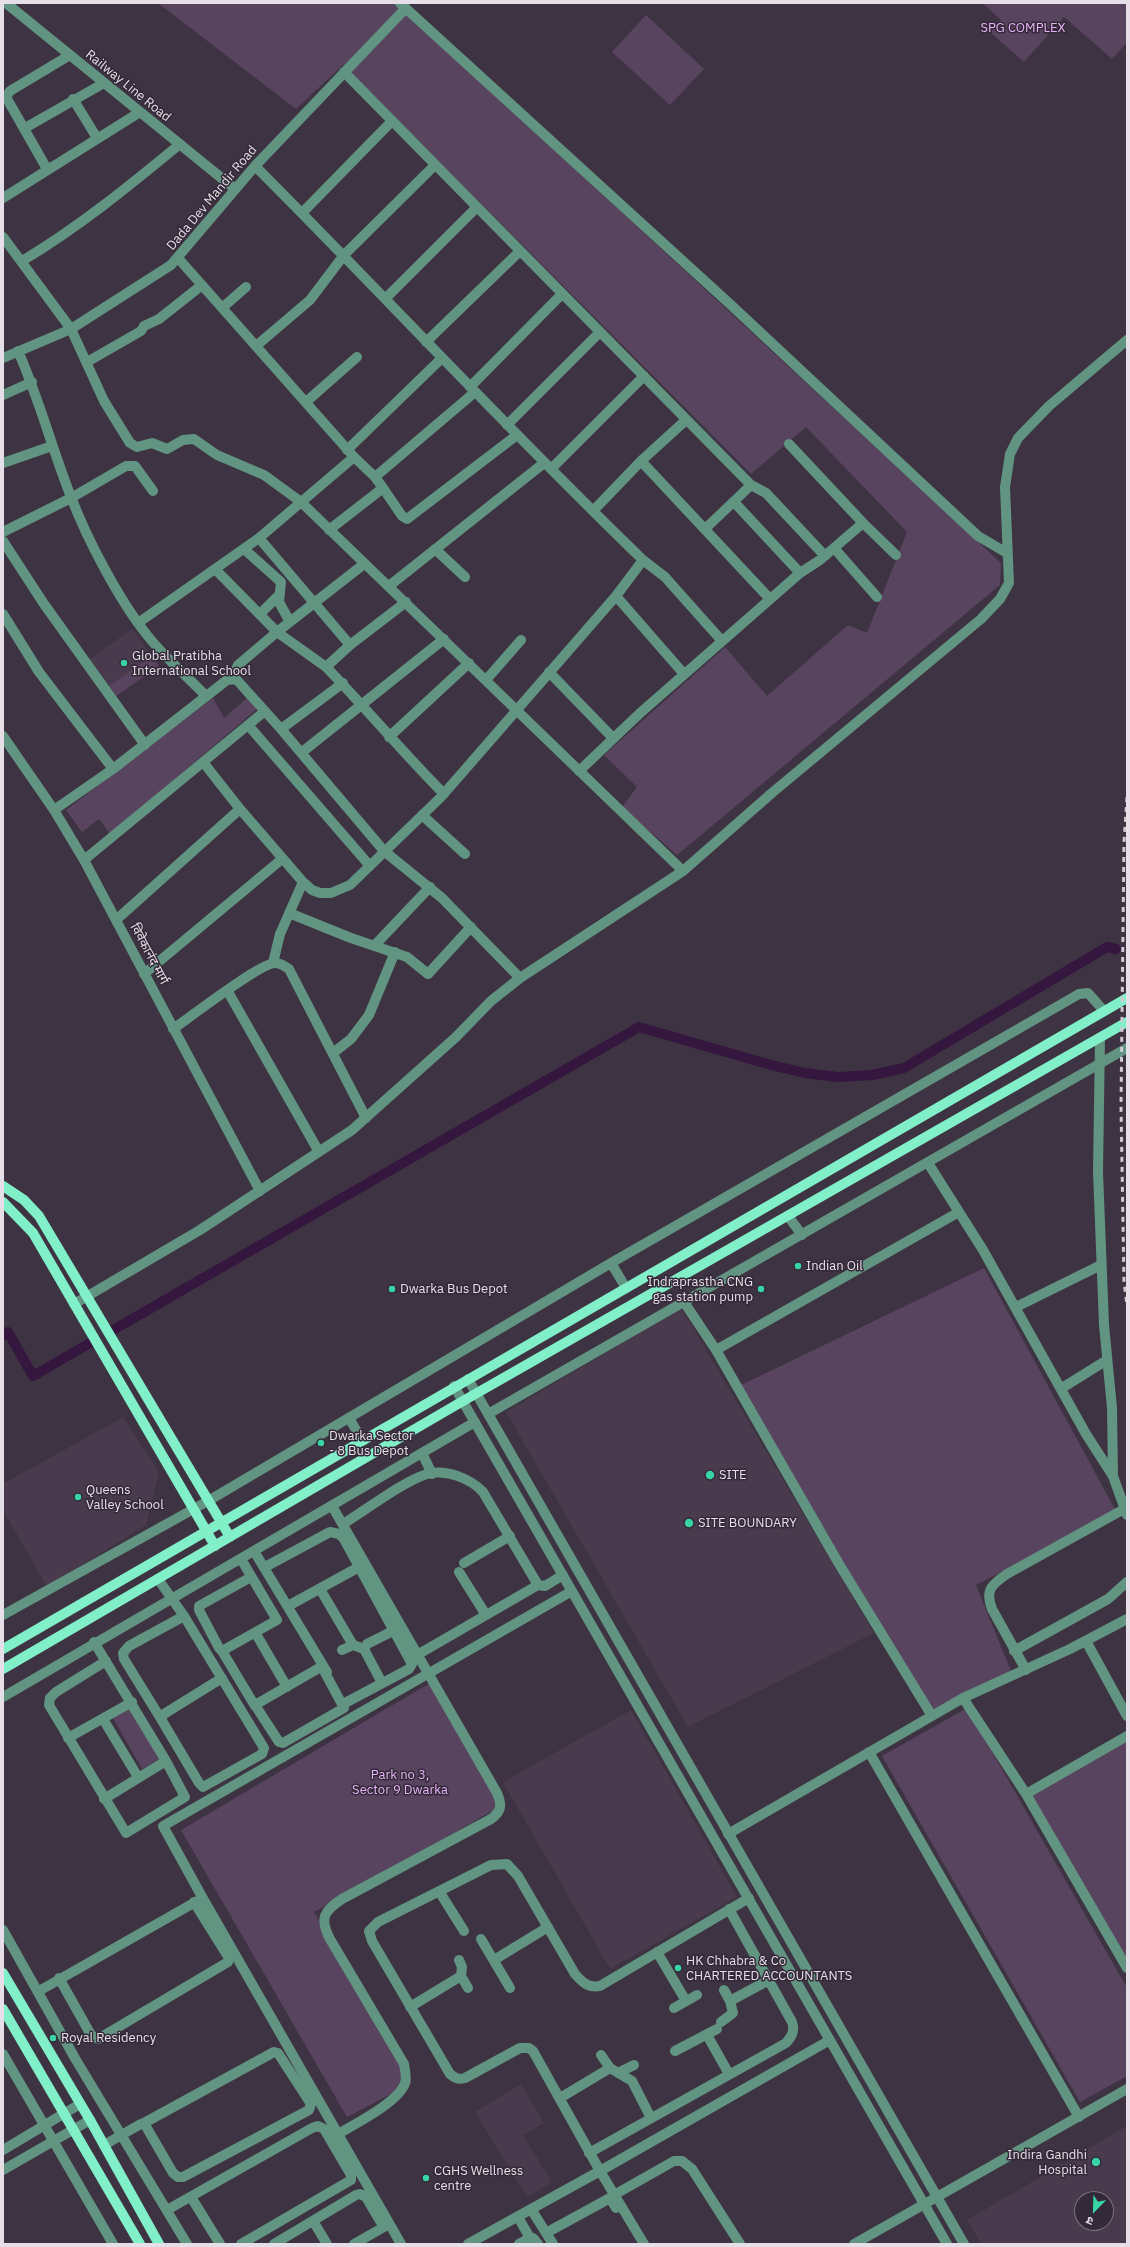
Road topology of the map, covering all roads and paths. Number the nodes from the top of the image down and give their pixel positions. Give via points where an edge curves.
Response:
1 (6, 3) edge
2 (402, 6) edge
3 (70, 55) junction
4 (344, 72) junction
5 (104, 83) junction
6 (73, 99) junction
7 (140, 112) junction
8 (392, 121) junction
9 (25, 128) junction
10 (96, 138) junction
11 (180, 144) junction
12 (435, 165) junction
13 (255, 166) junction
14 (47, 170) junction
15 (235, 189) junction
16 (3, 198) edge
17 (477, 207) junction
18 (302, 213) junction
19 (3, 237) edge
20 (520, 251) junction
21 (344, 255) junction
22 (178, 258) junction
23 (22, 261) junction
24 (202, 285) junction
25 (246, 287) dead end
26 (562, 294) junction
27 (386, 298) junction
28 (222, 308) junction
29 (71, 329) junction
30 (600, 332) junction
31 (1127, 340) edge
32 (426, 342) junction
33 (256, 346) junction
34 (18, 351) junction
35 (357, 356) dead end
36 (3, 358) edge
37 (442, 358) junction
38 (87, 362) junction
39 (644, 376) junction
40 (32, 382) junction
41 (473, 389) junction
42 (3, 395) edge
43 (306, 402) junction
44 (686, 420) junction
45 (507, 425) junction
46 (517, 435) junction
47 (789, 444) dead end
48 (52, 446) junction
49 (351, 453) junction
50 (641, 461) junction
51 (3, 463) edge
52 (548, 466) junction
53 (375, 477) junction
54 (751, 485) junction
55 (383, 488) junction
56 (153, 491) dead end
57 (71, 498) junction
58 (301, 502) junction
59 (734, 502) junction
60 (593, 511) junction
61 (863, 523) junction
62 (706, 528) junction
63 (329, 530) junction
64 (3, 532) edge
65 (259, 538) junction
66 (3, 541) edge
67 (244, 548) junction
68 (834, 548) junction
69 (435, 549) junction
70 (1007, 553) junction
71 (896, 555) dead end
72 (825, 556) junction
73 (643, 560) junction
74 (364, 564) junction
75 (215, 569) junction
76 (800, 573) junction
77 (465, 577) dead end
78 (389, 586) junction
79 (280, 594) junction
80 (616, 596) junction
81 (877, 597) dead end
82 (770, 599) junction
83 (314, 602) junction
84 (406, 602) junction
85 (3, 614) edge
86 (260, 614) junction
87 (290, 622) junction
88 (138, 623) junction
89 (277, 632) junction
90 (444, 639) junction
91 (521, 640) dead end
92 (722, 641) junction
93 (350, 645) junction
94 (469, 664) junction
95 (326, 667) junction
96 (549, 672) junction
97 (684, 674) junction
98 (232, 678) junction
99 (486, 680) junction
100 (344, 683) junction
101 (206, 696) junction
102 (360, 705) junction
103 (517, 710) junction
104 (265, 711) junction
105 (248, 725) junction
106 (281, 729) junction
107 (3, 736) edge
108 (389, 737) junction
109 (613, 738) junction
110 (145, 745) junction
111 (301, 752) junction
112 (203, 762) junction
113 (113, 769) junction
114 (579, 771) junction
115 (444, 794) junction
116 (240, 809) junction
117 (54, 810) junction
118 (422, 815) junction
119 (384, 851) junction
120 (465, 854) dead end
121 (282, 859) junction
122 (84, 860) junction
123 (370, 866) junction
124 (683, 871) junction
125 (303, 882) junction
126 (430, 886) junction
127 (289, 913) junction
128 (116, 920) junction
129 (471, 927) junction
130 (375, 945) junction
131 (395, 952) junction
132 (273, 963) junction
133 (144, 974) junction
134 (520, 978) junction
135 (227, 990) junction
136 (1127, 998) edge
137 (1104, 1011) junction
138 (1127, 1022) edge
139 (173, 1029) junction
140 (1100, 1038) junction
141 (1127, 1048) edge
142 (333, 1053) junction
143 (1099, 1063) junction
144 (366, 1118) junction
145 (319, 1152) junction
146 (928, 1163) junction
147 (3, 1186) edge
148 (260, 1191) junction
149 (3, 1202) edge
150 (959, 1212) junction
151 (788, 1216) junction
152 (802, 1235) junction
153 (611, 1263) junction
154 (1101, 1265) junction
155 (626, 1288) junction
156 (87, 1298) junction
157 (684, 1302) junction
158 (74, 1304) junction
159 (1016, 1306) junction
160 (716, 1350) junction
161 (1107, 1360) junction
162 (468, 1380) junction
163 (454, 1386) junction
164 (1062, 1388) junction
165 (476, 1394) junction
166 (463, 1401) junction
167 (488, 1414) junction
168 (349, 1418) junction
169 (475, 1422) junction
170 (362, 1440) junction
171 (422, 1453) junction
172 (432, 1474) junction
173 (1113, 1476) junction
174 (208, 1501) junction
175 (332, 1506) junction
176 (193, 1510) junction
177 (1126, 1512) edge
178 (221, 1523) junction
179 (343, 1524) junction
180 (206, 1530) junction
181 (510, 1536) junction
182 (230, 1537) junction
183 (215, 1546) junction
184 (254, 1551) junction
185 (241, 1559) junction
186 (265, 1567) junction
187 (359, 1567) junction
188 (563, 1575) junction
189 (251, 1577) junction
190 (158, 1579) junction
191 (1127, 1582) edge
192 (538, 1585) junction
193 (320, 1588) junction
194 (572, 1590) junction
195 (173, 1599) junction
196 (288, 1606) junction
197 (3, 1615) edge
198 (184, 1616) junction
199 (483, 1617) junction
200 (1127, 1619) edge
201 (395, 1630) junction
202 (256, 1634) junction
203 (1086, 1641) junction
204 (94, 1642) junction
205 (353, 1645) junction
206 (3, 1649) edge
207 (364, 1649) junction
208 (342, 1650) dead end
209 (222, 1651) junction
210 (1014, 1651) junction
211 (417, 1655) junction
212 (106, 1660) junction
213 (3, 1669) edge
214 (1026, 1670) junction
215 (428, 1674) junction
216 (222, 1678) junction
217 (382, 1684) junction
218 (287, 1687) junction
219 (3, 1697) edge
220 (963, 1698) junction
221 (132, 1702) junction
222 (345, 1702) junction
223 (255, 1706) junction
224 (932, 1716) junction
225 (1127, 1716) edge
226 (354, 1717) junction
227 (103, 1719) junction
228 (161, 1719) junction
229 (1127, 1736) edge
230 (68, 1738) junction
231 (869, 1752) junction
232 (262, 1754) junction
233 (166, 1761) junction
234 (269, 1765) junction
235 (138, 1777) junction
236 (1026, 1794) junction
237 (104, 1799) junction
238 (728, 1834) junction
239 (439, 1891) junction
240 (749, 1898) junction
241 (199, 1900) junction
242 (729, 1909) junction
243 (548, 1927) junction
244 (3, 1930) edge
245 (464, 1931) dead end
246 (481, 1939) dead end
247 (657, 1952) junction
248 (459, 1960) dead end
249 (494, 1960) junction
250 (1127, 1968) edge
251 (3, 1973) edge
252 (462, 1976) junction
253 (59, 1978) junction
254 (769, 1980) junction
255 (468, 1988) dead end
256 (510, 1988) dead end
257 (724, 1990) dead end
258 (39, 1991) junction
259 (697, 1995) dead end
260 (686, 2001) junction
261 (730, 2001) junction
262 (410, 2007) junction
263 (674, 2008) dead end
264 (3, 2009) edge
265 (707, 2035) junction
266 (830, 2040) junction
267 (675, 2050) dead end
268 (3, 2054) edge
269 (601, 2055) dead end
270 (634, 2065) dead end
271 (614, 2070) junction
272 (730, 2074) junction
273 (302, 2081) junction
274 (1127, 2089) edge
275 (560, 2098) junction
276 (80, 2104) junction
277 (64, 2113) junction
278 (1080, 2116) junction
279 (651, 2118) junction
280 (90, 2120) junction
281 (144, 2123) junction
282 (45, 2124) junction
283 (75, 2129) junction
284 (338, 2134) junction
285 (121, 2136) junction
286 (53, 2141) junction
287 (104, 2145) junction
288 (3, 2150) edge
289 (589, 2153) junction
290 (3, 2170) edge
291 (600, 2171) junction
292 (614, 2195) junction
293 (192, 2197) junction
294 (937, 2198) junction
295 (925, 2205) junction
296 (531, 2209) junction
297 (167, 2210) junction
298 (518, 2216) junction
299 (313, 2221) junction
300 (384, 2227) junction
301 (546, 2233) junction
302 (534, 2241) edge
303 (113, 2244) edge
304 (140, 2244) edge
305 (159, 2244) edge
306 (187, 2244) edge
307 (220, 2244) edge
308 (241, 2244) edge
309 (274, 2244) edge
310 (327, 2244) edge
311 (354, 2244) edge
312 (393, 2244) edge
313 (401, 2244) edge
314 (468, 2244) edge
315 (519, 2244) edge
316 (553, 2244) edge
317 (637, 2244) edge
318 (644, 2244) edge
319 (740, 2244) edge
320 (854, 2244) edge
321 (947, 2244) edge
322 (964, 2244) edge

1 - 3 street, Railway Line Road
2 - 4 street, Dada Dev Mandir Road
2 - 70 street via 731,305 978,536
3 - 5 street, Railway Line Road
3 - 9 street via 7,94 7,100
4 - 8 street
4 - 13 street, Dada Dev Mandir Road
5 - 6 street
5 - 7 street, Railway Line Road
6 - 9 street
6 - 10 street
7 - 10 street
7 - 11 street, Railway Line Road
8 - 12 street
8 - 18 street
9 - 14 street
10 - 14 street
11 - 15 street, Railway Line Road
11 - 23 street via 105,206 64,236
12 - 17 street
12 - 21 street
13 - 15 street, Dada Dev Mandir Road
13 - 18 street
14 - 16 street
15 - 22 street, Dada Dev Mandir Road
17 - 20 street
17 - 27 street
18 - 21 street
19 - 23 street
20 - 26 street
20 - 32 street
21 - 27 street
21 - 33 street via 310,300
22 - 24 street
22 - 29 street, Dada Dev Mandir Road via 125,296
23 - 29 street
24 - 28 street
24 - 38 street via 141,331
25 - 28 street
26 - 30 street
26 - 41 street
27 - 32 street
28 - 33 street
29 - 34 street, Dada Dev Mandir Road
29 - 38 street
30 - 39 street
30 - 45 street
31 - 70 street via 1049,406 1018,438 1010,454 1005,487
32 - 37 street
33 - 43 street
34 - 36 street, Dada Dev Mandir Road
34 - 40 street
35 - 43 street
37 - 41 street
37 - 49 street
38 - 58 street via 104,401 134,446 141,447 152,443 167,449 183,440 194,439 217,456 264,475
39 - 44 street
39 - 52 street
40 - 42 street
40 - 48 street
41 - 45 street
41 - 53 street
43 - 49 street
44 - 50 street
44 - 54 street
45 - 46 street
46 - 52 street
46 - 55 street via 407,519 402,516
47 - 61 street
48 - 51 street
48 - 57 street
49 - 53 street
49 - 58 street
50 - 60 street
50 - 62 street
52 - 60 street
52 - 69 street
53 - 55 street
54 - 59 street
54 - 72 street via 766,493
55 - 63 street
56 - 57 street via 137,469 130,465
57 - 64 street
57 - 88 street via 101,560
58 - 63 street
58 - 65 street
59 - 62 street
59 - 76 street
60 - 73 street
61 - 68 street
61 - 71 street
62 - 82 street
63 - 74 street
65 - 67 street
65 - 83 street
66 - 110 street via 44,604
67 - 75 street
67 - 79 street via 281,582
68 - 72 street
68 - 81 street
69 - 77 street
69 - 78 street
70 - 124 street via 1009,583 1000,599 981,619 773,792
72 - 76 street
73 - 80 street
73 - 92 street via 665,577
74 - 78 street
74 - 83 street
75 - 86 street
75 - 88 street
76 - 82 street
78 - 84 street
79 - 86 street
79 - 87 street via 279,602
80 - 96 street
80 - 97 street
82 - 92 street
83 - 87 street
83 - 93 street
84 - 90 street
84 - 93 street
85 - 113 street via 39,672
86 - 89 street
87 - 89 street
88 - 101 street
89 - 95 street
89 - 98 street via 238,665
90 - 94 street
90 - 102 street
91 - 99 street
92 - 97 street
93 - 95 street
94 - 99 street
94 - 108 street
95 - 100 street
96 - 103 street
96 - 109 street
97 - 109 street
98 - 101 street
98 - 104 street via 241,683
99 - 103 street
100 - 102 street
100 - 106 street
101 - 110 street
102 - 108 street
102 - 111 street
103 - 114 street
103 - 115 street
104 - 105 street
104 - 106 street
105 - 112 street
105 - 123 street
106 - 111 street
107 - 117 street, विवेकानंद मार्ग
108 - 115 street
109 - 114 street
110 - 113 street
111 - 119 street
112 - 116 street
112 - 122 street
113 - 117 street
114 - 124 street
115 - 118 street
116 - 121 street
116 - 128 street
117 - 122 street, विवेकानंद मार्ग
118 - 119 street
118 - 120 street
119 - 123 street
119 - 126 street
121 - 125 street
121 - 133 street
122 - 128 street, विवेकानंद मार्ग
123 - 125 street via 350,885 331,893 316,892
124 - 134 street
125 - 127 street
126 - 129 street
126 - 130 street
127 - 130 street
127 - 132 street via 280,934
128 - 133 street, विवेकानंद मार्ग
129 - 131 street via 428,974 407,957
129 - 134 street
130 - 131 street
131 - 142 street via 369,1015 351,1039
132 - 135 street
132 - 142 street via 289,969
133 - 139 street, विवेकानंद मार्ग
134 - 144 street via 491,1001 456,1037
135 - 139 street
135 - 145 street
136 - 137 main road
137 - 153 street via 1088,993 1079,994
137 - 155 main road
138 - 140 main road
139 - 148 street, विवेकानंद मार्ग
140 - 143 street
140 - 151 main road
141 - 143 street
142 - 144 street
143 - 146 street
143 - 154 street via 1098,1172
144 - 145 street
145 - 148 street
146 - 150 street
146 - 152 street
147 - 156 main road via 24,1200 39,1216
148 - 156 street
149 - 158 main road via 33,1233
150 - 159 street
150 - 160 street
151 - 152 street
151 - 165 main road
152 - 157 street
153 - 155 street
153 - 168 street
154 - 159 street
154 - 161 street
155 - 162 main road
156 - 158 street
156 - 174 main road
157 - 160 street
157 - 167 street
158 - 176 main road
159 - 164 street
160 - 224 street via 839,1564
161 - 164 street
161 - 173 street via 1112,1408
162 - 163 main road
162 - 165 street
163 - 166 street
163 - 170 main road
164 - 173 street
165 - 166 main road
165 - 167 street
166 - 169 street
166 - 182 main road
167 - 238 street
168 - 170 street
168 - 174 street
169 - 171 street
169 - 188 street
170 - 178 main road
171 - 172 street
171 - 175 street
172 - 179 street via 419,1477
172 - 181 street via 446,1474 476,1485
173 - 177 street
174 - 176 street
174 - 178 main road
175 - 179 street
175 - 184 street
176 - 180 main road
176 - 197 street
177 - 210 street via 1007,1574 991,1587 988,1599
178 - 180 main road
178 - 182 main road
179 - 211 street
180 - 183 main road
180 - 206 main road
181 - 192 street
181 - 199 street via 459,1570
182 - 183 main road
183 - 190 main road
184 - 185 street
184 - 186 street
185 - 189 street
185 - 195 street
186 - 187 street via 330,1532 339,1534 344,1539
186 - 196 street
187 - 193 street
187 - 201 street
188 - 192 street via 545,1586
188 - 194 street
189 - 202 street via 277,1617 276,1622
189 - 209 street via 199,1606
190 - 195 street
190 - 213 main road
191 - 210 street via 1108,1599
192 - 199 street
193 - 196 street
193 - 205 street
194 - 215 street
194 - 240 street
195 - 198 street
195 - 204 street
196 - 222 street
198 - 216 street
198 - 228 street via 123,1651 124,1659
199 - 211 street
200 - 203 street
201 - 207 street via 367,1644
201 - 217 street via 412,1666
202 - 209 street
202 - 218 street
203 - 214 street
203 - 225 street
204 - 212 street
204 - 219 street
205 - 207 street
205 - 208 street
207 - 217 street
209 - 223 street
210 - 214 street
211 - 215 street
212 - 221 street
212 - 230 street via 50,1698 50,1708
214 - 220 street
215 - 226 street
215 - 284 street via 502,1804 499,1814 342,1899 331,1906 324,1916 324,1927 330,1939 404,2064 406,2074 406,2083 400,2093
216 - 228 street via 164,1714
216 - 232 street via 263,1746
217 - 222 street
218 - 223 street via 256,1703
218 - 223 street via 321,1668 344,1707 282,1743 277,1741
220 - 224 street
220 - 236 street
221 - 227 street
221 - 233 street
222 - 226 street
224 - 231 street
226 - 234 street
227 - 230 street
227 - 235 street
228 - 232 street via 202,1786
229 - 236 street
230 - 237 street
231 - 238 street
231 - 278 street
232 - 234 street
233 - 235 street
233 - 237 street via 185,1794 184,1799 126,1833
234 - 241 street via 164,1826
235 - 237 street
236 - 250 street
238 - 294 street
239 - 243 street via 491,1865 507,1864 518,1876
239 - 245 street
239 - 262 street via 378,1922 369,1931 372,1941
240 - 242 street
240 - 266 street
241 - 253 street
241 - 253 street via 229,1958 228,1962 98,2039 91,2035
241 - 273 street
242 - 247 street
242 - 254 street
243 - 247 street via 575,1974 590,1987 600,1986
243 - 249 street
244 - 258 street
246 - 249 street
247 - 260 street
248 - 252 street
249 - 256 street
251 - 276 main road
252 - 255 street
252 - 262 street
253 - 258 street
254 - 261 street
254 - 272 street via 792,2022 792,2037 786,2044
257 - 261 street
258 - 285 street
259 - 260 street
260 - 263 street
261 - 265 street via 733,2013
262 - 275 street via 454,2078 465,2078 520,2048 529,2048 537,2056
264 - 277 main road
265 - 267 street
265 - 272 street
266 - 291 street
266 - 295 street
268 - 282 street
269 - 271 street
270 - 271 street
271 - 275 street
271 - 279 street via 632,2082
272 - 279 street
273 - 281 street via 278,2053 274,2052
273 - 281 street via 311,2104 309,2110 183,2177 173,2173
273 - 284 street
274 - 278 street
275 - 289 street
276 - 277 street
276 - 280 main road
277 - 282 street
277 - 283 main road
278 - 294 street
279 - 289 street
280 - 283 street
280 - 287 main road
281 - 285 street
282 - 286 street
282 - 288 street
283 - 286 street
283 - 304 main road
284 - 313 street
285 - 287 street
285 - 297 street
286 - 290 street
286 - 303 street
287 - 305 main road
289 - 291 street
291 - 292 street
291 - 296 street
292 - 318 street
292 - 319 street via 674,2161 682,2161 692,2169
293 - 297 street
293 - 307 street
293 - 308 street via 312,2128 318,2126 324,2129 351,2180
294 - 295 street
294 - 322 street
295 - 320 street
295 - 321 street
296 - 298 street
296 - 301 street
297 - 306 street
298 - 302 street
298 - 314 street
299 - 300 street via 360,2194 366,2197
299 - 309 street
299 - 310 street
300 - 311 street
300 - 312 street
301 - 316 street
301 - 317 street via 610,2198
302 - 315 street

